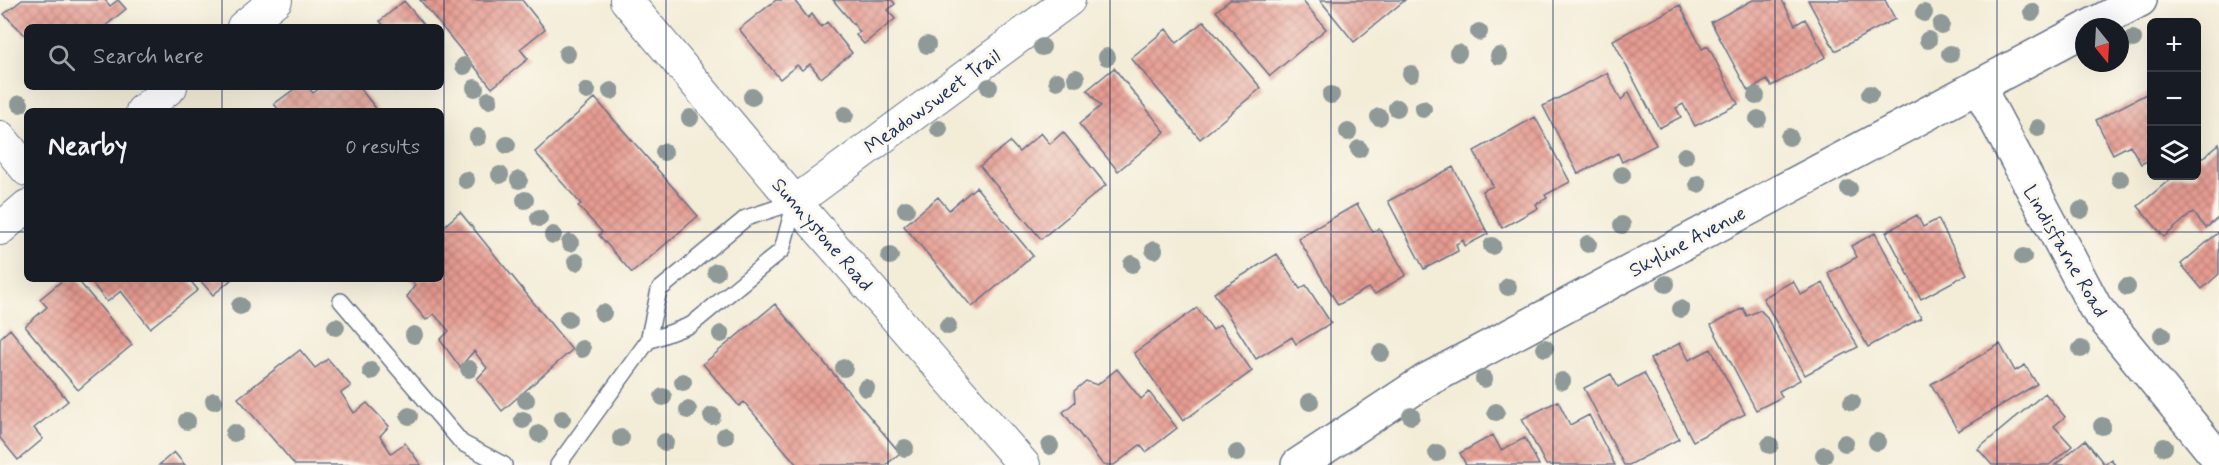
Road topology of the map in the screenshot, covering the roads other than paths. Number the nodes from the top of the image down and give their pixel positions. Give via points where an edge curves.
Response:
1 (276, 0) edge
2 (626, 0) edge
3 (1069, 0) edge
4 (2140, 0) edge
5 (2106, 18) edge
6 (247, 24) edge
7 (2075, 35) edge
8 (1978, 86) junction
9 (167, 90) edge
10 (146, 108) edge
11 (0, 137) edge
12 (24, 166) edge
13 (795, 201) junction
14 (24, 209) edge
15 (0, 229) edge
16 (341, 302) dead end
17 (648, 341) junction
18 (2219, 459) edge
19 (504, 465) edge
20 (558, 465) edge
21 (1024, 465) edge
22 (1298, 465) edge

1 - 6 street
2 - 13 street, Sunnystone Road
3 - 13 street, Meadowsweet Trail
4 - 5 street
7 - 8 street, Skyline Avenue
8 - 18 street, Lindisfarne Road via 2095,307
8 - 22 street, Skyline Avenue via 1425,381
9 - 10 street
11 - 12 street
13 - 17 lane via 782,250 691,325
13 - 17 lane via 746,218 659,290
13 - 21 street, Sunnystone Road
14 - 15 street
16 - 19 lane via 462,443
17 - 20 lane

